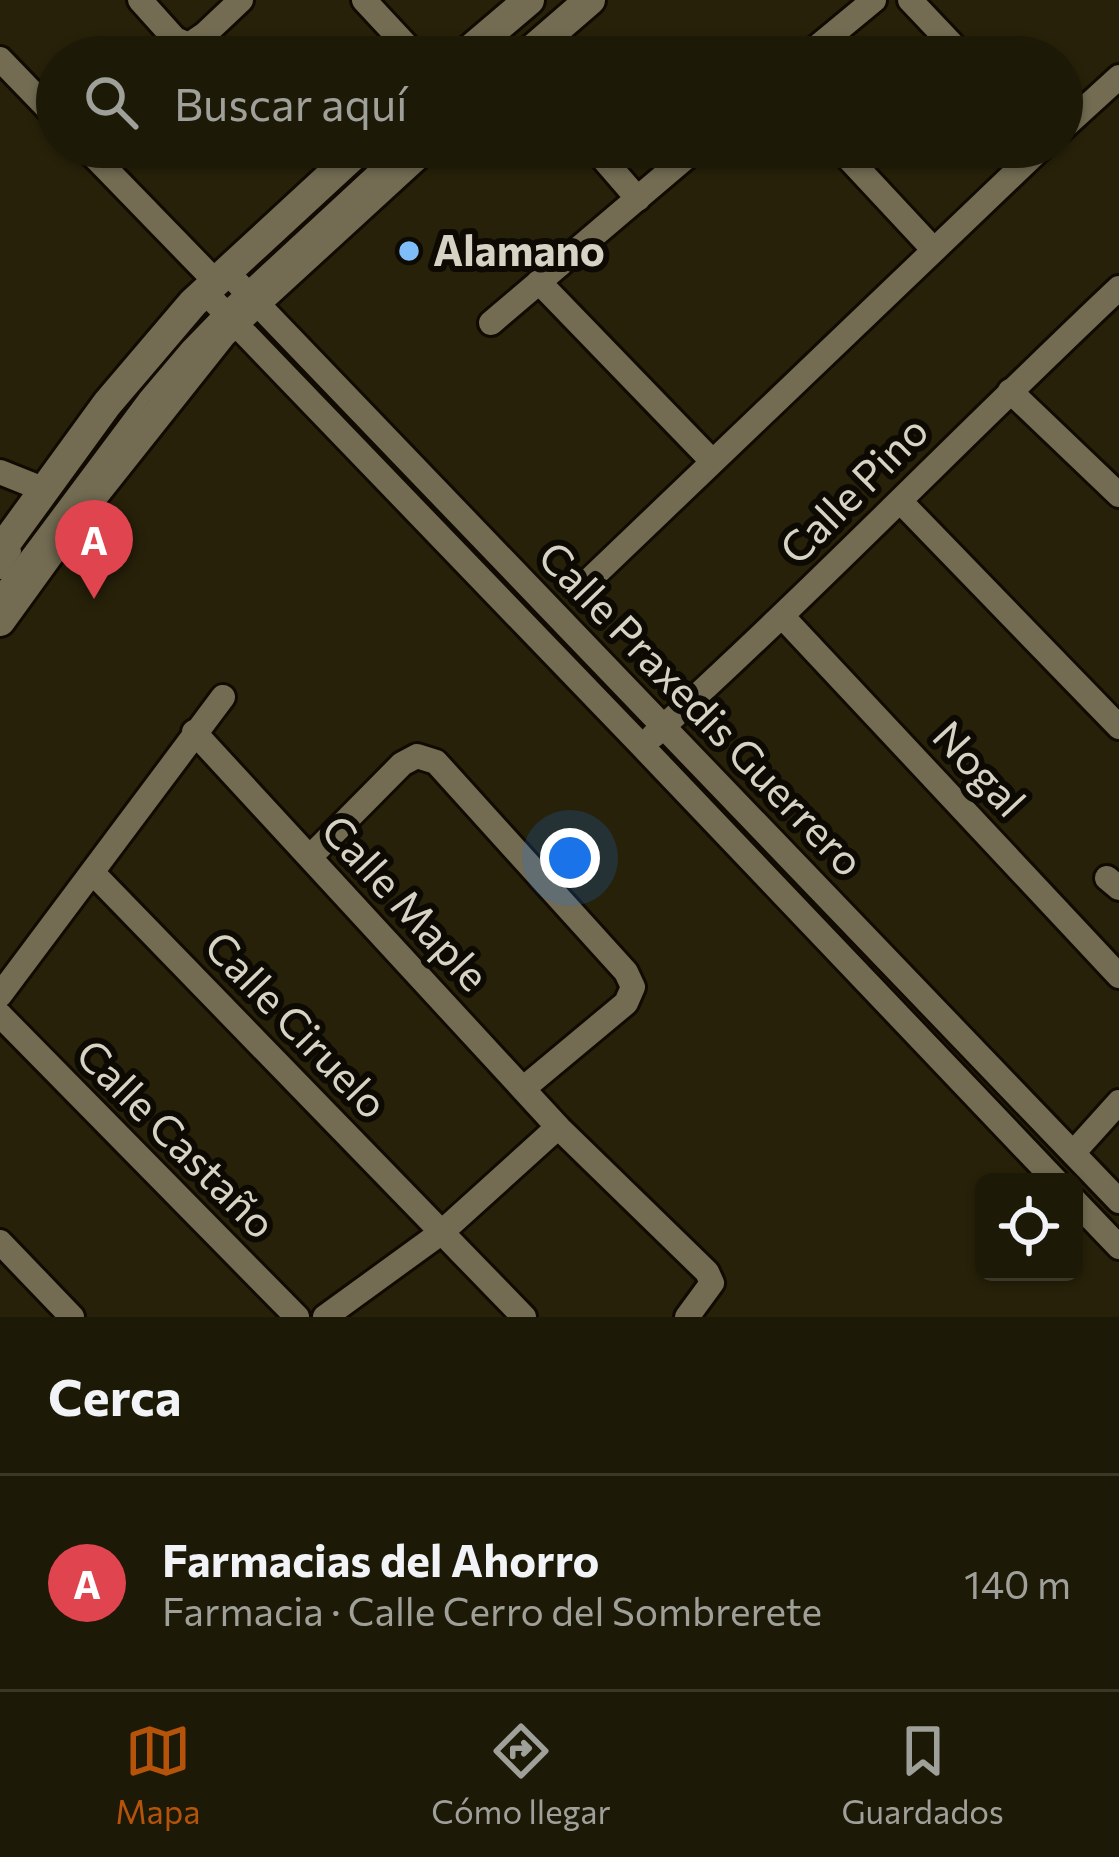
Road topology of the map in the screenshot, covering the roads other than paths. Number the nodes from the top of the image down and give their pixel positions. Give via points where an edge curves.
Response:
1 (140, 0) edge
2 (241, 0) edge
3 (364, 0) edge
4 (529, 0) edge
5 (547, 0) edge
6 (572, 0) edge
7 (590, 0) edge
8 (910, 0) edge
9 (866, 2) edge
10 (172, 36) edge
11 (200, 36) edge
12 (397, 36) edge
13 (487, 36) edge
14 (504, 36) edge
15 (535, 36) edge
16 (542, 36) edge
17 (828, 36) edge
18 (944, 36) edge
19 (0, 59) edge
20 (1119, 77) edge
21 (36, 96) edge
22 (1083, 110) edge
23 (106, 168) edge
24 (343, 168) edge
25 (356, 168) edge
26 (376, 168) edge
27 (397, 168) edge
28 (611, 168) edge
29 (674, 168) edge
30 (857, 168) edge
31 (1019, 168) edge
32 (638, 199) junction
33 (932, 249) junction
34 (539, 282) junction
35 (1119, 288) edge
36 (228, 295) junction
37 (491, 323) dead end
38 (1010, 391) junction
39 (712, 461) junction
40 (0, 472) edge
41 (45, 490) junction
42 (1119, 496) edge
43 (900, 501) junction
44 (0, 551) edge
45 (0, 573) edge
46 (581, 588) dead end
47 (0, 591) edge
48 (782, 616) junction
49 (0, 621) edge
50 (223, 697) dead end
51 (663, 727) junction
52 (1119, 727) edge
53 (194, 732) junction
54 (642, 746) junction
55 (310, 857) junction
56 (94, 873) junction
57 (1119, 976) edge
58 (0, 995) edge
59 (0, 1015) edge
60 (524, 1088) junction
61 (1119, 1102) edge
62 (559, 1127) junction
63 (1074, 1152) junction
64 (1048, 1173) edge
65 (1119, 1201) edge
66 (1083, 1209) edge
67 (442, 1232) junction
68 (0, 1241) edge
69 (1119, 1247) edge
70 (72, 1317) edge
71 (297, 1317) edge
72 (325, 1317) edge
73 (524, 1317) edge
74 (687, 1317) edge

1 - 10 street
2 - 11 street
3 - 12 street
4 - 13 main road
5 - 14 lane
6 - 15 lane
7 - 16 main road
8 - 18 street
9 - 17 street
19 - 21 street
20 - 22 street
23 - 36 street
24 - 36 main road
25 - 36 lane
26 - 36 lane
27 - 36 main road
28 - 32 street
29 - 32 street
30 - 33 street
31 - 33 street
32 - 34 street
33 - 39 street
34 - 37 street
34 - 39 street
35 - 38 street, Calle Pino
36 - 41 main road via 107,404
36 - 45 lane via 180,337
36 - 47 lane
36 - 49 main road
36 - 51 street, Calle Praxedis Guerrero
36 - 54 street, Calle Praxedis Guerrero
38 - 42 street
38 - 43 street, Calle Pino
39 - 46 street
40 - 41 street
41 - 44 main road
43 - 48 street, Calle Pino
43 - 52 street
48 - 51 street, Calle Pino
48 - 57 street, Nogal
50 - 53 street
51 - 54 street, Calle Pino
51 - 63 street, Calle Praxedis Guerrero
53 - 55 street, Calle Maple
53 - 56 street
54 - 64 street, Calle Praxedis Guerrero
55 - 60 street, Calle Maple
55 - 60 street via 402,764 417,756 436,762 633,987 626,1003
56 - 58 street
56 - 67 street, Calle Ciruelo
59 - 71 street, Calle Castaño
60 - 62 street, Calle Maple
61 - 63 street
62 - 67 street
62 - 74 street, Calle Maple via 707,1272 712,1282
63 - 65 street, Calle Praxedis Guerrero
66 - 69 street
67 - 72 street
67 - 73 street, Calle Ciruelo
68 - 70 street

